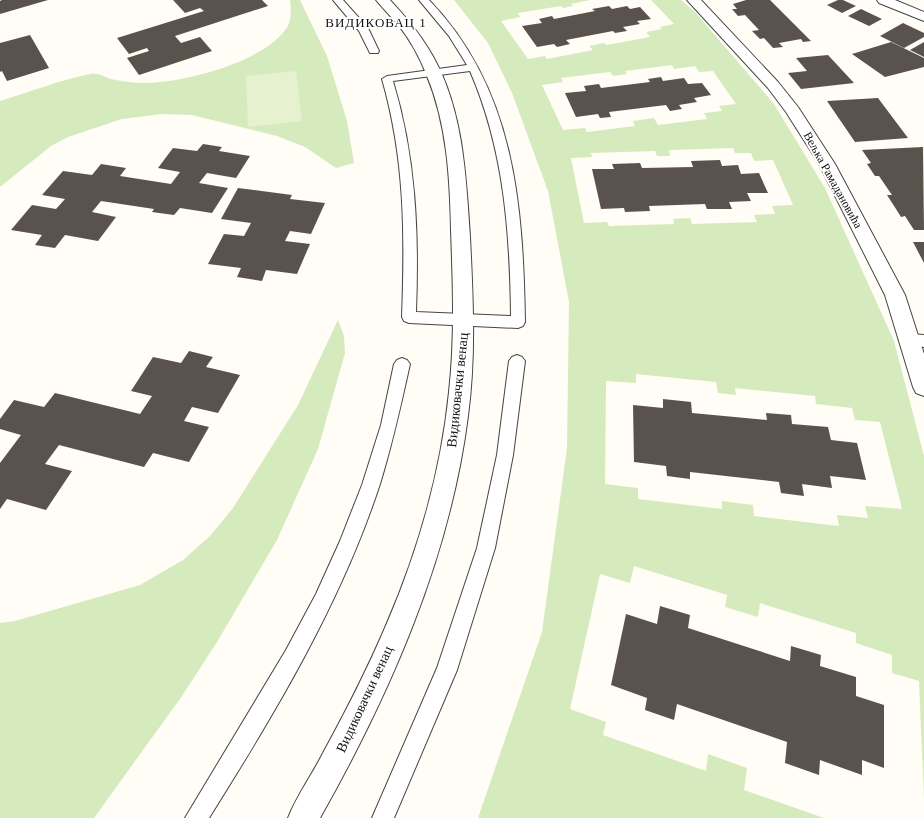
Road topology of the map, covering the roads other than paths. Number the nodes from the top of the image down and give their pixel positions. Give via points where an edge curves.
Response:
1 (338, 0) edge
2 (383, 0) edge
3 (424, 0) edge
4 (694, 0) edge
5 (884, 0) edge
6 (924, 17) edge
7 (374, 51) dead end
8 (474, 67) junction
9 (435, 74) junction
10 (464, 319) junction
11 (917, 341) edge
12 (517, 361) dead end
13 (402, 364) dead end
14 (924, 387) edge
15 (196, 818) edge
16 (302, 818) edge
17 (384, 818) edge

1 - 7 lane via 364,30
2 - 9 street, Видиковачки венац via 408,28
3 - 8 lane via 454,36
4 - 11 street, Вељка Рамадановића via 773,84 793,110 826,164
5 - 6 street
8 - 9 lane
8 - 10 lane via 493,116 508,182 516,233 518,322
9 - 10 street, Видиковачки венац via 447,108 456,169
9 - 10 lane via 387,79 404,150 409,188 409,318
10 - 16 street, Видиковачки венац via 457,416 443,488 424,558 373,685 322,786
11 - 14 street, Вељка Рамадановића
12 - 17 lane via 505,455 486,548 447,670
13 - 15 lane via 396,402 378,467 344,554 306,634 259,718

